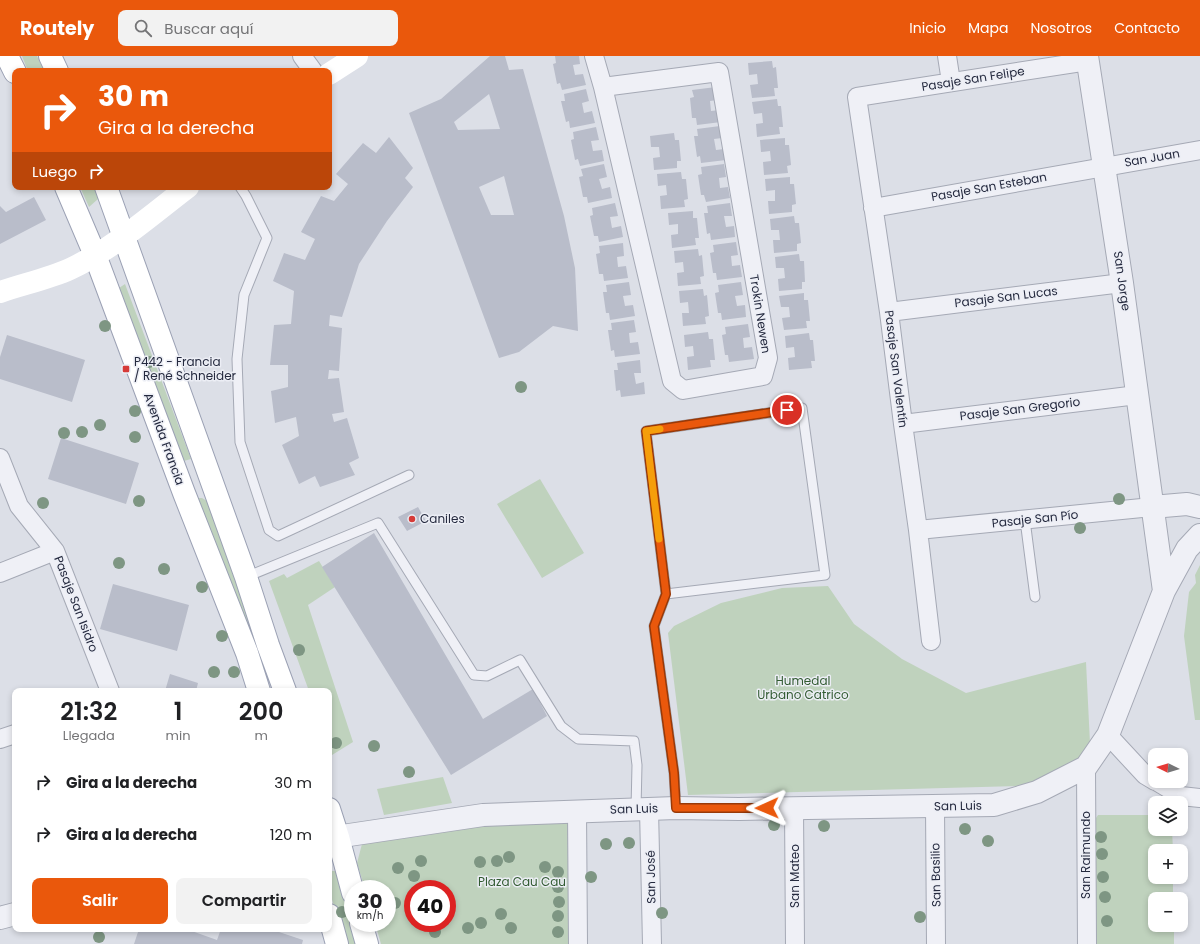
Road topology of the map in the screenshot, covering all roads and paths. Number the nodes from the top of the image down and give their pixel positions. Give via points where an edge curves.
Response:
1 (7, 56) edge
2 (50, 56) edge
3 (302, 56) edge
4 (357, 56) edge
5 (594, 56) edge
6 (947, 56) edge
7 (1088, 58) edge
8 (13, 68) edge
9 (56, 68) edge
10 (311, 68) edge
11 (332, 72) edge
12 (951, 82) junction
13 (602, 87) junction
14 (857, 97) joint
15 (1200, 150) edge
16 (1105, 166) junction
17 (67, 190) edge
18 (107, 190) edge
19 (179, 190) edge
20 (242, 190) edge
21 (873, 208) junction
22 (124, 236) junction
23 (96, 255) junction
24 (1122, 282) junction
25 (0, 292) edge
26 (889, 312) junction
27 (1137, 395) junction
28 (903, 424) junction
29 (0, 458) edge
30 (409, 475) dead end
31 (213, 484) junction
32 (184, 494) junction
33 (1152, 507) junction
34 (1200, 507) edge
35 (1025, 520) junction
36 (918, 530) junction
37 (1200, 535) edge
38 (55, 551) junction
39 (0, 574) edge
40 (246, 577) junction
41 (1164, 592) junction
42 (666, 594) junction
43 (1035, 597) dead end
44 (931, 641) dead end
45 (268, 645) junction
46 (246, 653) junction
47 (109, 688) edge
48 (258, 688) edge
49 (284, 688) edge
50 (12, 735) edge
51 (1108, 736) junction
52 (0, 739) edge
53 (1086, 767) junction
54 (1148, 777) edge
55 (1167, 788) edge
56 (1200, 798) edge
57 (935, 806) junction
58 (676, 808) junction
59 (794, 808) junction
60 (643, 809) junction
61 (577, 811) junction
62 (333, 838) edge
63 (349, 880) edge
64 (12, 915) edge
65 (0, 918) edge
66 (332, 927) edge
67 (364, 932) edge
68 (336, 944) edge
69 (367, 944) edge
70 (578, 944) edge
71 (652, 944) edge
72 (795, 944) edge
73 (936, 944) edge
74 (1087, 944) edge

1 - 8 main road
2 - 9 main road
3 - 10 street
4 - 11 main road
5 - 13 street, Trokin Newen
6 - 12 street
7 - 12 street, Pasaje San Felipe
7 - 16 street, San Jorge
12 - 14 street, Pasaje San Felipe
13 - 13 street, Trokin Newen via 672,381 683,390 763,376 768,358 719,72
14 - 21 street, Pasaje San Valentín
15 - 16 street, San Juan
16 - 21 street, Pasaje San Esteban
16 - 24 street, San Jorge
17 - 23 main road, Avenida Francia
18 - 22 main road
19 - 22 main road
20 - 30 lane via 267,238 244,295 236,359 240,442 269,530 278,536
21 - 26 street, Pasaje San Valentín
22 - 23 main road
22 - 31 main road
23 - 25 main road via 70,269
23 - 32 main road, Avenida Francia
24 - 26 street, Pasaje San Lucas
24 - 27 street, San Jorge
26 - 28 street, Pasaje San Valentín
27 - 28 street, Pasaje San Gregorio
27 - 33 street, San Jorge
28 - 36 street, Pasaje San Valentín
29 - 38 street, Pasaje San Isidro via 19,506
31 - 32 main road
31 - 40 main road
32 - 46 main road, Avenida Francia
33 - 34 street via 1188,504
33 - 35 street, Pasaje San Pío
33 - 41 street, San Jorge
35 - 36 street, Pasaje San Pío
35 - 43 lane
36 - 44 street, Pasaje San Valentín
37 - 41 street, San Luis via 1187,549
38 - 39 street
38 - 47 street, Pasaje San Isidro
40 - 45 main road
40 - 60 lane via 378,523 474,675 487,676 520,660 561,726 578,739 634,740
41 - 51 street, San Luis
42 - 42 lane via 646,431 802,408 825,575
42 - 58 lane via 654,626 674,773
45 - 46 main road
45 - 49 main road
46 - 48 main road, Avenida Francia
50 - 52 street
51 - 53 street, San Luis
51 - 54 street
53 - 57 street, San Luis via 1037,792 994,805
53 - 74 street, San Raimundo
55 - 56 street via 1181,796
57 - 59 street, San Luis
57 - 73 street, San Basilio
58 - 59 street, San Luis
58 - 60 street, San Luis
59 - 72 street, San Mateo
60 - 61 street, San Luis
60 - 71 street, San José
61 - 62 street, San Luis via 483,815
61 - 70 street
62 - 63 main road
64 - 65 street
66 - 68 main road
67 - 69 main road

